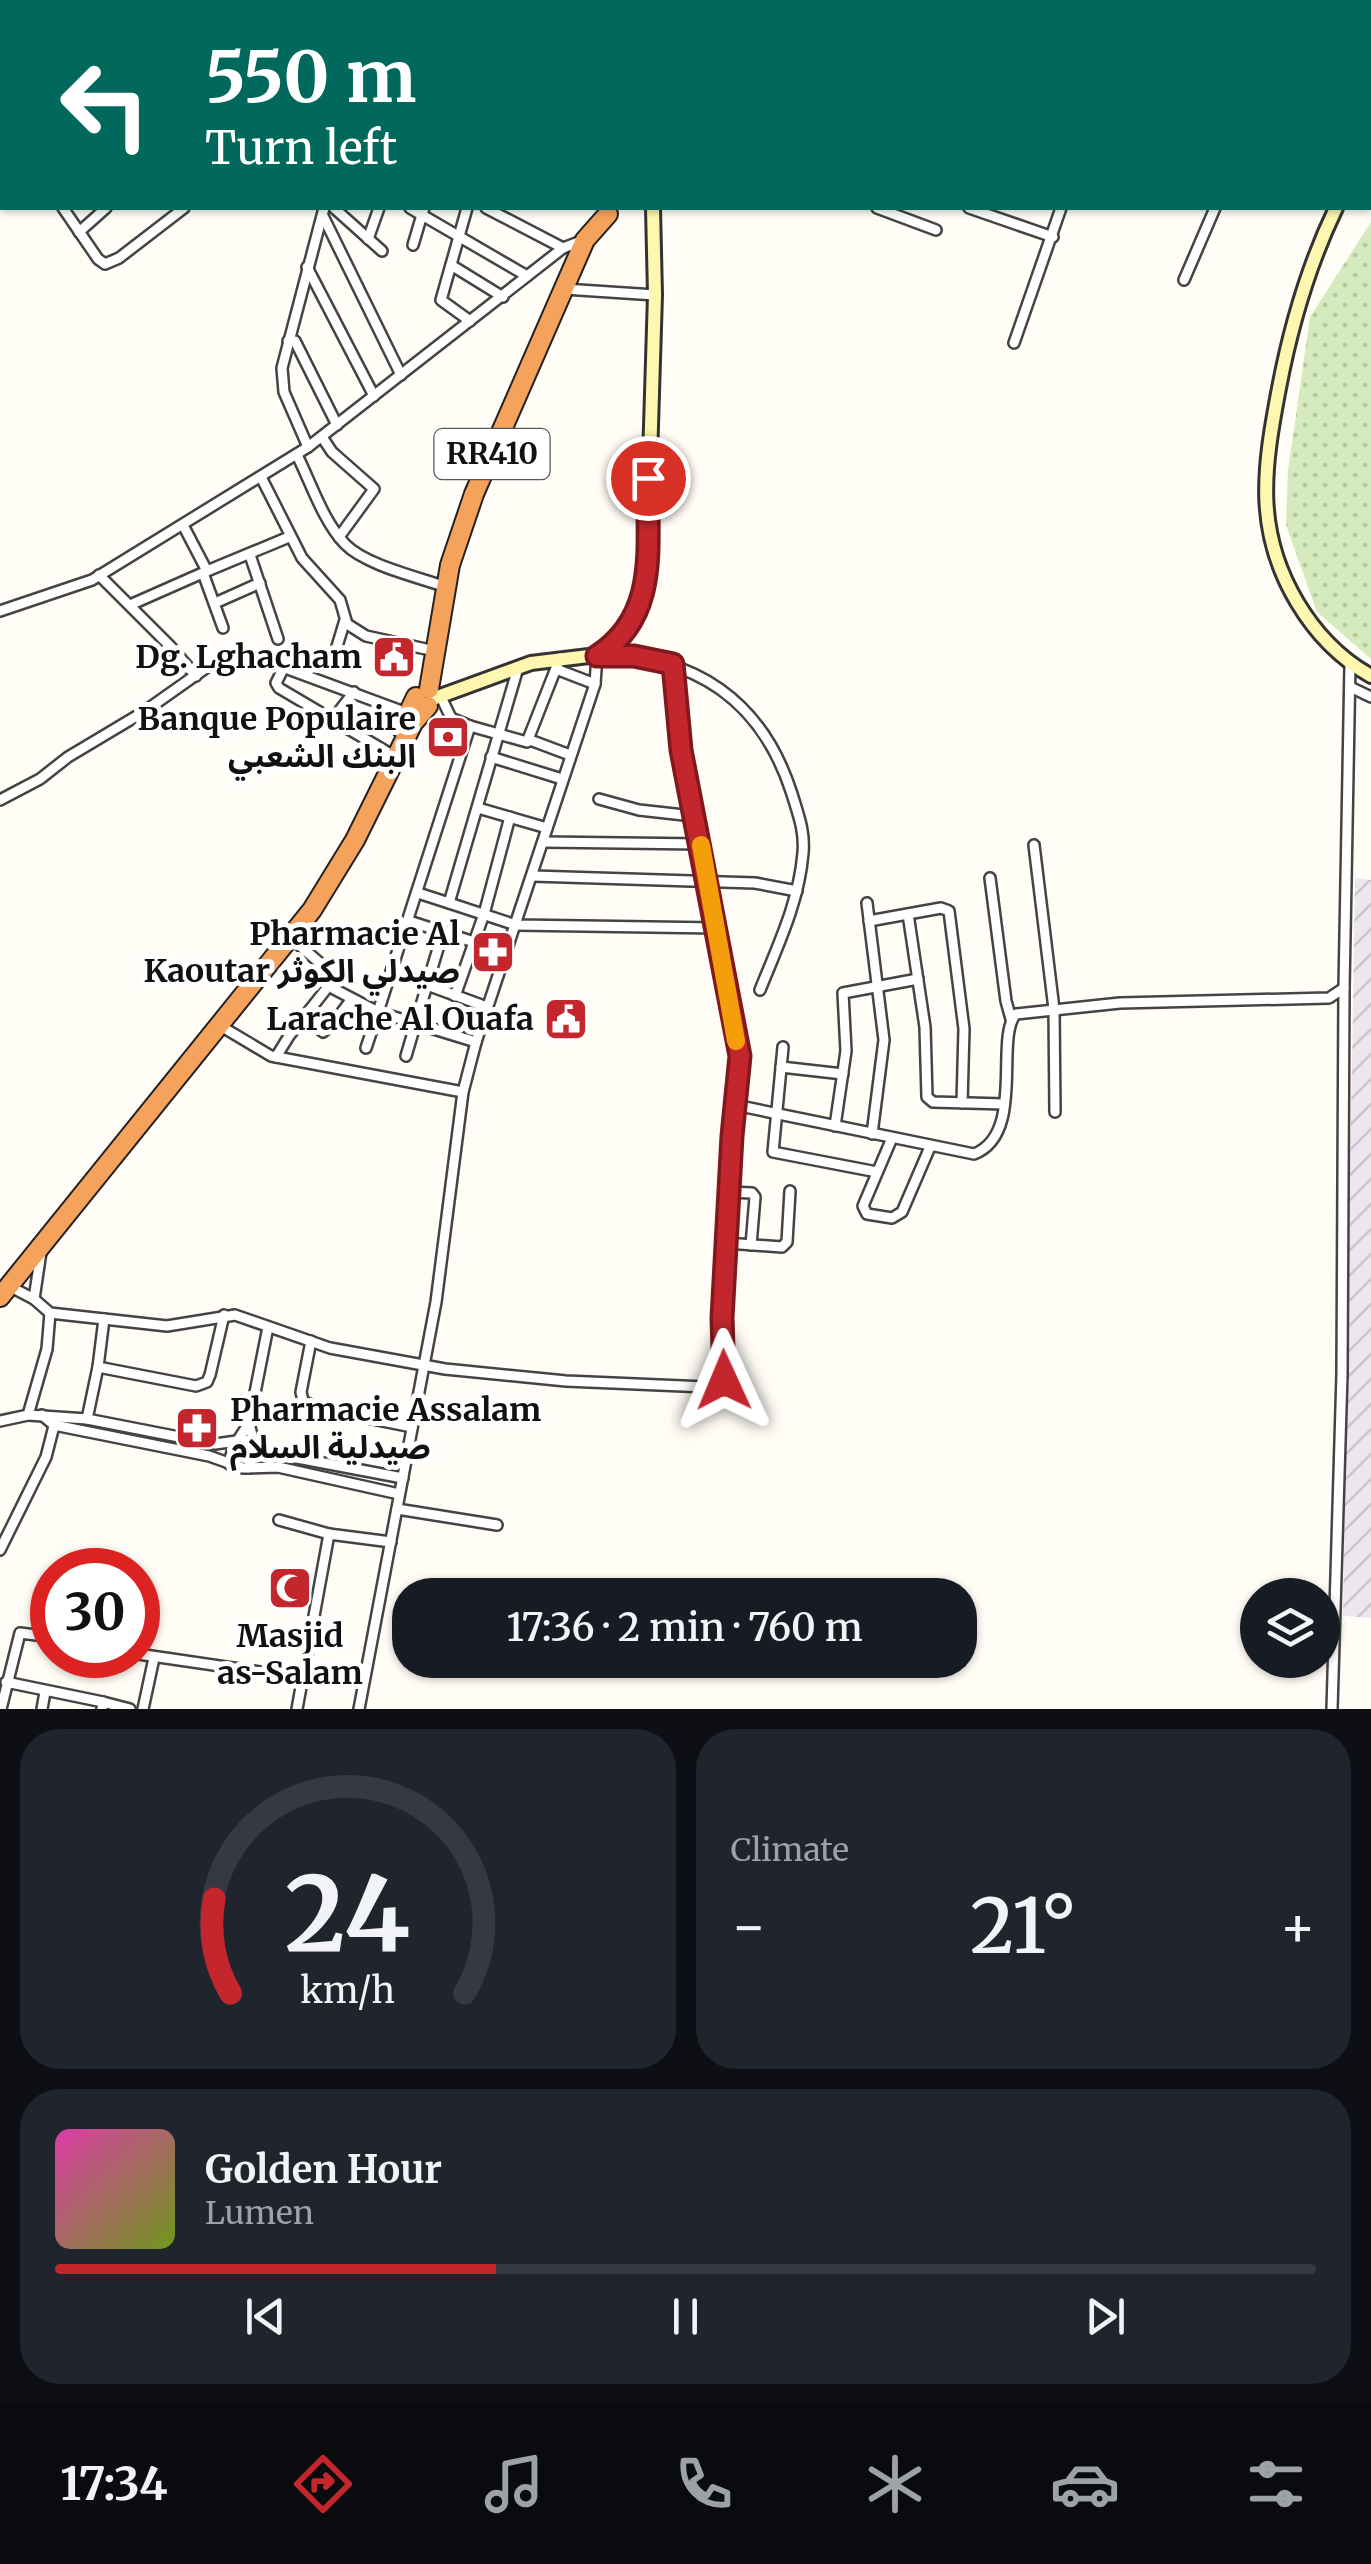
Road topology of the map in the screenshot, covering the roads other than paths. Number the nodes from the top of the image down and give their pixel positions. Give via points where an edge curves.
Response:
1 (64, 210) edge
2 (104, 210) edge
3 (181, 210) edge
4 (336, 210) edge
5 (379, 210) edge
6 (466, 210) edge
7 (490, 210) edge
8 (603, 210) edge
9 (653, 210) edge
10 (889, 210) edge
11 (974, 210) edge
12 (1061, 210) edge
13 (1214, 210) edge
14 (1335, 210) edge
15 (323, 211) edge
16 (423, 211) edge
17 (936, 230) dead end
18 (79, 232) junction
19 (459, 236) junction
20 (588, 236) junction
21 (1052, 237) junction
22 (368, 239) junction
23 (413, 245) dead end
24 (564, 248) junction
25 (382, 251) dead end
26 (450, 265) junction
27 (307, 267) junction
28 (527, 276) junction
29 (1184, 280) dead end
30 (564, 289) junction
31 (655, 295) junction
32 (503, 296) junction
33 (470, 321) junction
34 (288, 341) junction
35 (1014, 343) dead end
36 (401, 375) junction
37 (374, 396) junction
38 (338, 424) junction
39 (322, 437) junction
40 (308, 448) junction
41 (297, 455) junction
42 (261, 477) junction
43 (184, 525) junction
44 (289, 537) junction
45 (339, 537) junction
46 (250, 556) junction
47 (205, 572) junction
48 (99, 576) junction
49 (260, 583) junction
50 (446, 588) junction
51 (215, 603) junction
52 (130, 605) junction
53 (0, 611) edge
54 (345, 620) junction
55 (223, 628) dead end
56 (278, 638) dead end
57 (434, 652) junction
58 (336, 653) dead end
59 (597, 656) junction
60 (558, 663) junction
61 (673, 664) junction
62 (1350, 664) junction
63 (284, 667) junction
64 (518, 668) junction
65 (196, 676) junction
66 (1371, 676) edge
67 (595, 684) junction
68 (1350, 686) junction
69 (354, 692) junction
70 (1371, 697) edge
71 (426, 700) junction
72 (333, 719) junction
73 (470, 726) junction
74 (498, 734) junction
75 (530, 740) junction
76 (389, 753) junction
77 (570, 754) junction
78 (492, 756) junction
79 (562, 779) junction
80 (599, 798) dead end
81 (0, 800) edge
82 (478, 808) junction
83 (693, 816) junction
84 (510, 817) junction
85 (546, 828) junction
86 (543, 842) junction
87 (701, 844) junction
88 (1034, 845) dead end
89 (533, 876) junction
90 (990, 878) dead end
91 (708, 883) junction
92 (797, 891) junction
93 (418, 894) junction
94 (448, 903) junction
95 (866, 903) dead end
96 (484, 914) junction
97 (908, 914) junction
98 (409, 921) junction
99 (869, 921) junction
100 (516, 925) junction
101 (716, 928) junction
102 (443, 932) junction
103 (290, 937) junction
104 (474, 942) junction
105 (918, 978) junction
106 (331, 983) junction
107 (426, 985) junction
108 (878, 985) junction
109 (1344, 988) junction
110 (760, 990) dead end
111 (455, 996) junction
112 (351, 1000) junction
113 (488, 1007) junction
114 (1054, 1009) junction
115 (378, 1012) junction
116 (303, 1017) junction
117 (1011, 1019) junction
118 (416, 1023) junction
119 (219, 1025) junction
120 (476, 1042) junction
121 (784, 1046) dead end
122 (366, 1048) dead end
123 (406, 1056) dead end
124 (276, 1057) junction
125 (781, 1066) junction
126 (843, 1074) junction
127 (464, 1092) junction
128 (962, 1104) junction
129 (1004, 1104) junction
130 (736, 1106) junction
131 (1055, 1112) dead end
132 (776, 1113) junction
133 (835, 1126) junction
134 (872, 1134) junction
135 (892, 1138) junction
136 (930, 1146) junction
137 (878, 1172) junction
138 (728, 1192) junction
139 (790, 1192) dead end
140 (726, 1242) junction
141 (751, 1244) junction
142 (41, 1246) junction
143 (3, 1289) edge
144 (34, 1298) junction
145 (50, 1312) junction
146 (224, 1315) junction
147 (104, 1319) junction
148 (268, 1327) junction
149 (311, 1342) junction
150 (423, 1364) junction
151 (98, 1367) junction
152 (28, 1415) junction
153 (87, 1419) junction
154 (55, 1420) junction
155 (0, 1422) edge
156 (249, 1424) junction
157 (412, 1427) junction
158 (237, 1442) junction
159 (254, 1445) junction
160 (230, 1464) junction
161 (248, 1468) junction
162 (402, 1478) junction
163 (400, 1494) junction
164 (397, 1509) junction
165 (279, 1520) dead end
166 (497, 1524) dead end
167 (329, 1534) junction
168 (391, 1542) junction
169 (0, 1550) edge
170 (30, 1635) edge
171 (160, 1659) edge
172 (150, 1678) edge
173 (302, 1678) junction
174 (6, 1682) junction
175 (45, 1692) junction
176 (102, 1706) edge
177 (0, 1709) edge
178 (42, 1709) edge
179 (130, 1709) edge
180 (143, 1709) edge
181 (296, 1709) edge
182 (359, 1709) edge
183 (1332, 1709) edge

1 - 18 street
2 - 18 street
3 - 18 street via 110,264 98,259
4 - 22 street
5 - 22 street
6 - 19 street
7 - 24 street
8 - 20 highway, RR410
9 - 31 street
10 - 17 street
11 - 21 street
12 - 21 street
13 - 29 street
14 - 62 street via 1288,344 1270,434 1266,503 1271,544 1287,586 1313,628
15 - 27 street
15 - 36 street
16 - 19 street
16 - 23 street
19 - 26 street
19 - 28 street
20 - 24 street
20 - 30 highway, RR410
21 - 35 street
22 - 25 street
24 - 28 street
26 - 32 street
26 - 33 street via 441,300
27 - 34 street
27 - 37 street
28 - 32 street
30 - 31 street
30 - 50 highway, RR410 via 474,494
31 - 59 street via 644,596 618,640
32 - 33 street
33 - 36 street
34 - 38 street via 295,341
34 - 40 street via 284,392
36 - 37 street
37 - 38 street
38 - 39 street
39 - 40 street
39 - 45 street via 374,489
40 - 41 street
41 - 42 street
41 - 45 street
42 - 43 street
42 - 44 street
43 - 47 street
43 - 48 street
44 - 46 street
44 - 54 street via 340,600
45 - 50 street via 363,557
46 - 47 street
46 - 49 street
47 - 51 street
47 - 52 street
48 - 52 street
48 - 53 street
49 - 51 street
49 - 56 street
50 - 57 highway, RR410
51 - 55 street
52 - 65 street
54 - 57 street via 366,636
54 - 58 street
57 - 71 highway, RR410
59 - 60 street
59 - 61 street
59 - 67 street
60 - 64 street
60 - 67 street
60 - 75 street
61 - 83 street
61 - 92 street via 726,693 772,746 804,832
62 - 66 street
62 - 68 street
63 - 65 street via 240,654
63 - 69 street
63 - 72 street via 279,688
64 - 71 street
64 - 74 street
65 - 81 street
67 - 77 street
68 - 70 street
68 - 109 street
69 - 71 street
69 - 72 street
71 - 73 street
71 - 76 highway, RR410
71 - 103 highway, RR410 via 336,874
72 - 76 street
73 - 74 street
73 - 93 street
74 - 75 street
74 - 78 street
75 - 77 street
76 - 143 highway, RR410 via 305,906
77 - 79 street
78 - 79 street
78 - 82 street
79 - 85 street
80 - 83 street
82 - 84 street
82 - 94 street
83 - 87 street
84 - 85 street
84 - 96 street
85 - 86 street
86 - 87 street
86 - 89 street
87 - 91 street
88 - 114 street
89 - 91 street
89 - 100 street
90 - 117 street
91 - 92 street via 755,882
91 - 101 street
92 - 110 street
93 - 94 street
93 - 98 street
94 - 96 street
95 - 99 street
96 - 100 street
96 - 104 street
97 - 99 street
97 - 105 street
97 - 128 street via 943,908 950,914 964,1029
98 - 102 street
98 - 115 street
99 - 108 street
100 - 101 street
100 - 113 street
101 - 130 street via 740,1056
102 - 104 street
102 - 107 street
103 - 106 street via 324,967
103 - 119 highway, RR410
104 - 111 street
105 - 108 street
105 - 128 street via 927,1097
106 - 112 street
106 - 116 street
107 - 111 street
107 - 118 street
108 - 126 street via 842,995
108 - 134 street via 884,1040
109 - 114 street via 1329,998
109 - 183 street
111 - 113 street
112 - 115 street
112 - 116 street via 323,1032
113 - 120 street
114 - 117 street via 1019,1012
114 - 131 street
115 - 118 street
115 - 122 street
116 - 124 street
117 - 129 street
118 - 120 street
118 - 123 street
119 - 124 street
119 - 142 highway, RR410
120 - 127 street
121 - 125 street
124 - 127 street
125 - 126 street
125 - 132 street
126 - 133 street
127 - 150 street
128 - 129 street
129 - 136 street via 993,1139 979,1152
130 - 132 street
130 - 138 street
132 - 133 street
132 - 137 street via 773,1152
133 - 134 street
134 - 135 street
135 - 136 street
135 - 137 street
136 - 137 street via 896,1217 864,1210
138 - 140 street
138 - 141 street via 755,1197
139 - 141 street via 787,1242
140 - 141 street
140 - 150 street via 724,1380 718,1385 566,1381
142 - 143 highway, RR410
142 - 144 street
143 - 144 street
144 - 145 street
145 - 147 street
145 - 152 street
146 - 147 street via 181,1326
146 - 148 street
146 - 151 street via 210,1375 201,1386
147 - 151 street
148 - 149 street
148 - 156 street
149 - 150 street
149 - 157 street via 303,1401
150 - 157 street
151 - 153 street
152 - 154 street
152 - 155 street
153 - 154 street
153 - 158 street via 216,1444
154 - 160 street
154 - 169 street via 46,1457
156 - 158 street
156 - 159 street
157 - 162 street
158 - 159 street
158 - 160 street
159 - 161 street
159 - 162 street
160 - 161 street
161 - 163 street via 278,1467
162 - 163 street
163 - 164 street
164 - 166 street
164 - 168 street
165 - 167 street
167 - 168 street
167 - 173 street
168 - 182 street
170 - 174 street via 20,1633
171 - 173 street
172 - 180 street
173 - 181 street
174 - 175 street
174 - 177 street
175 - 176 street
175 - 178 street
176 - 179 street

